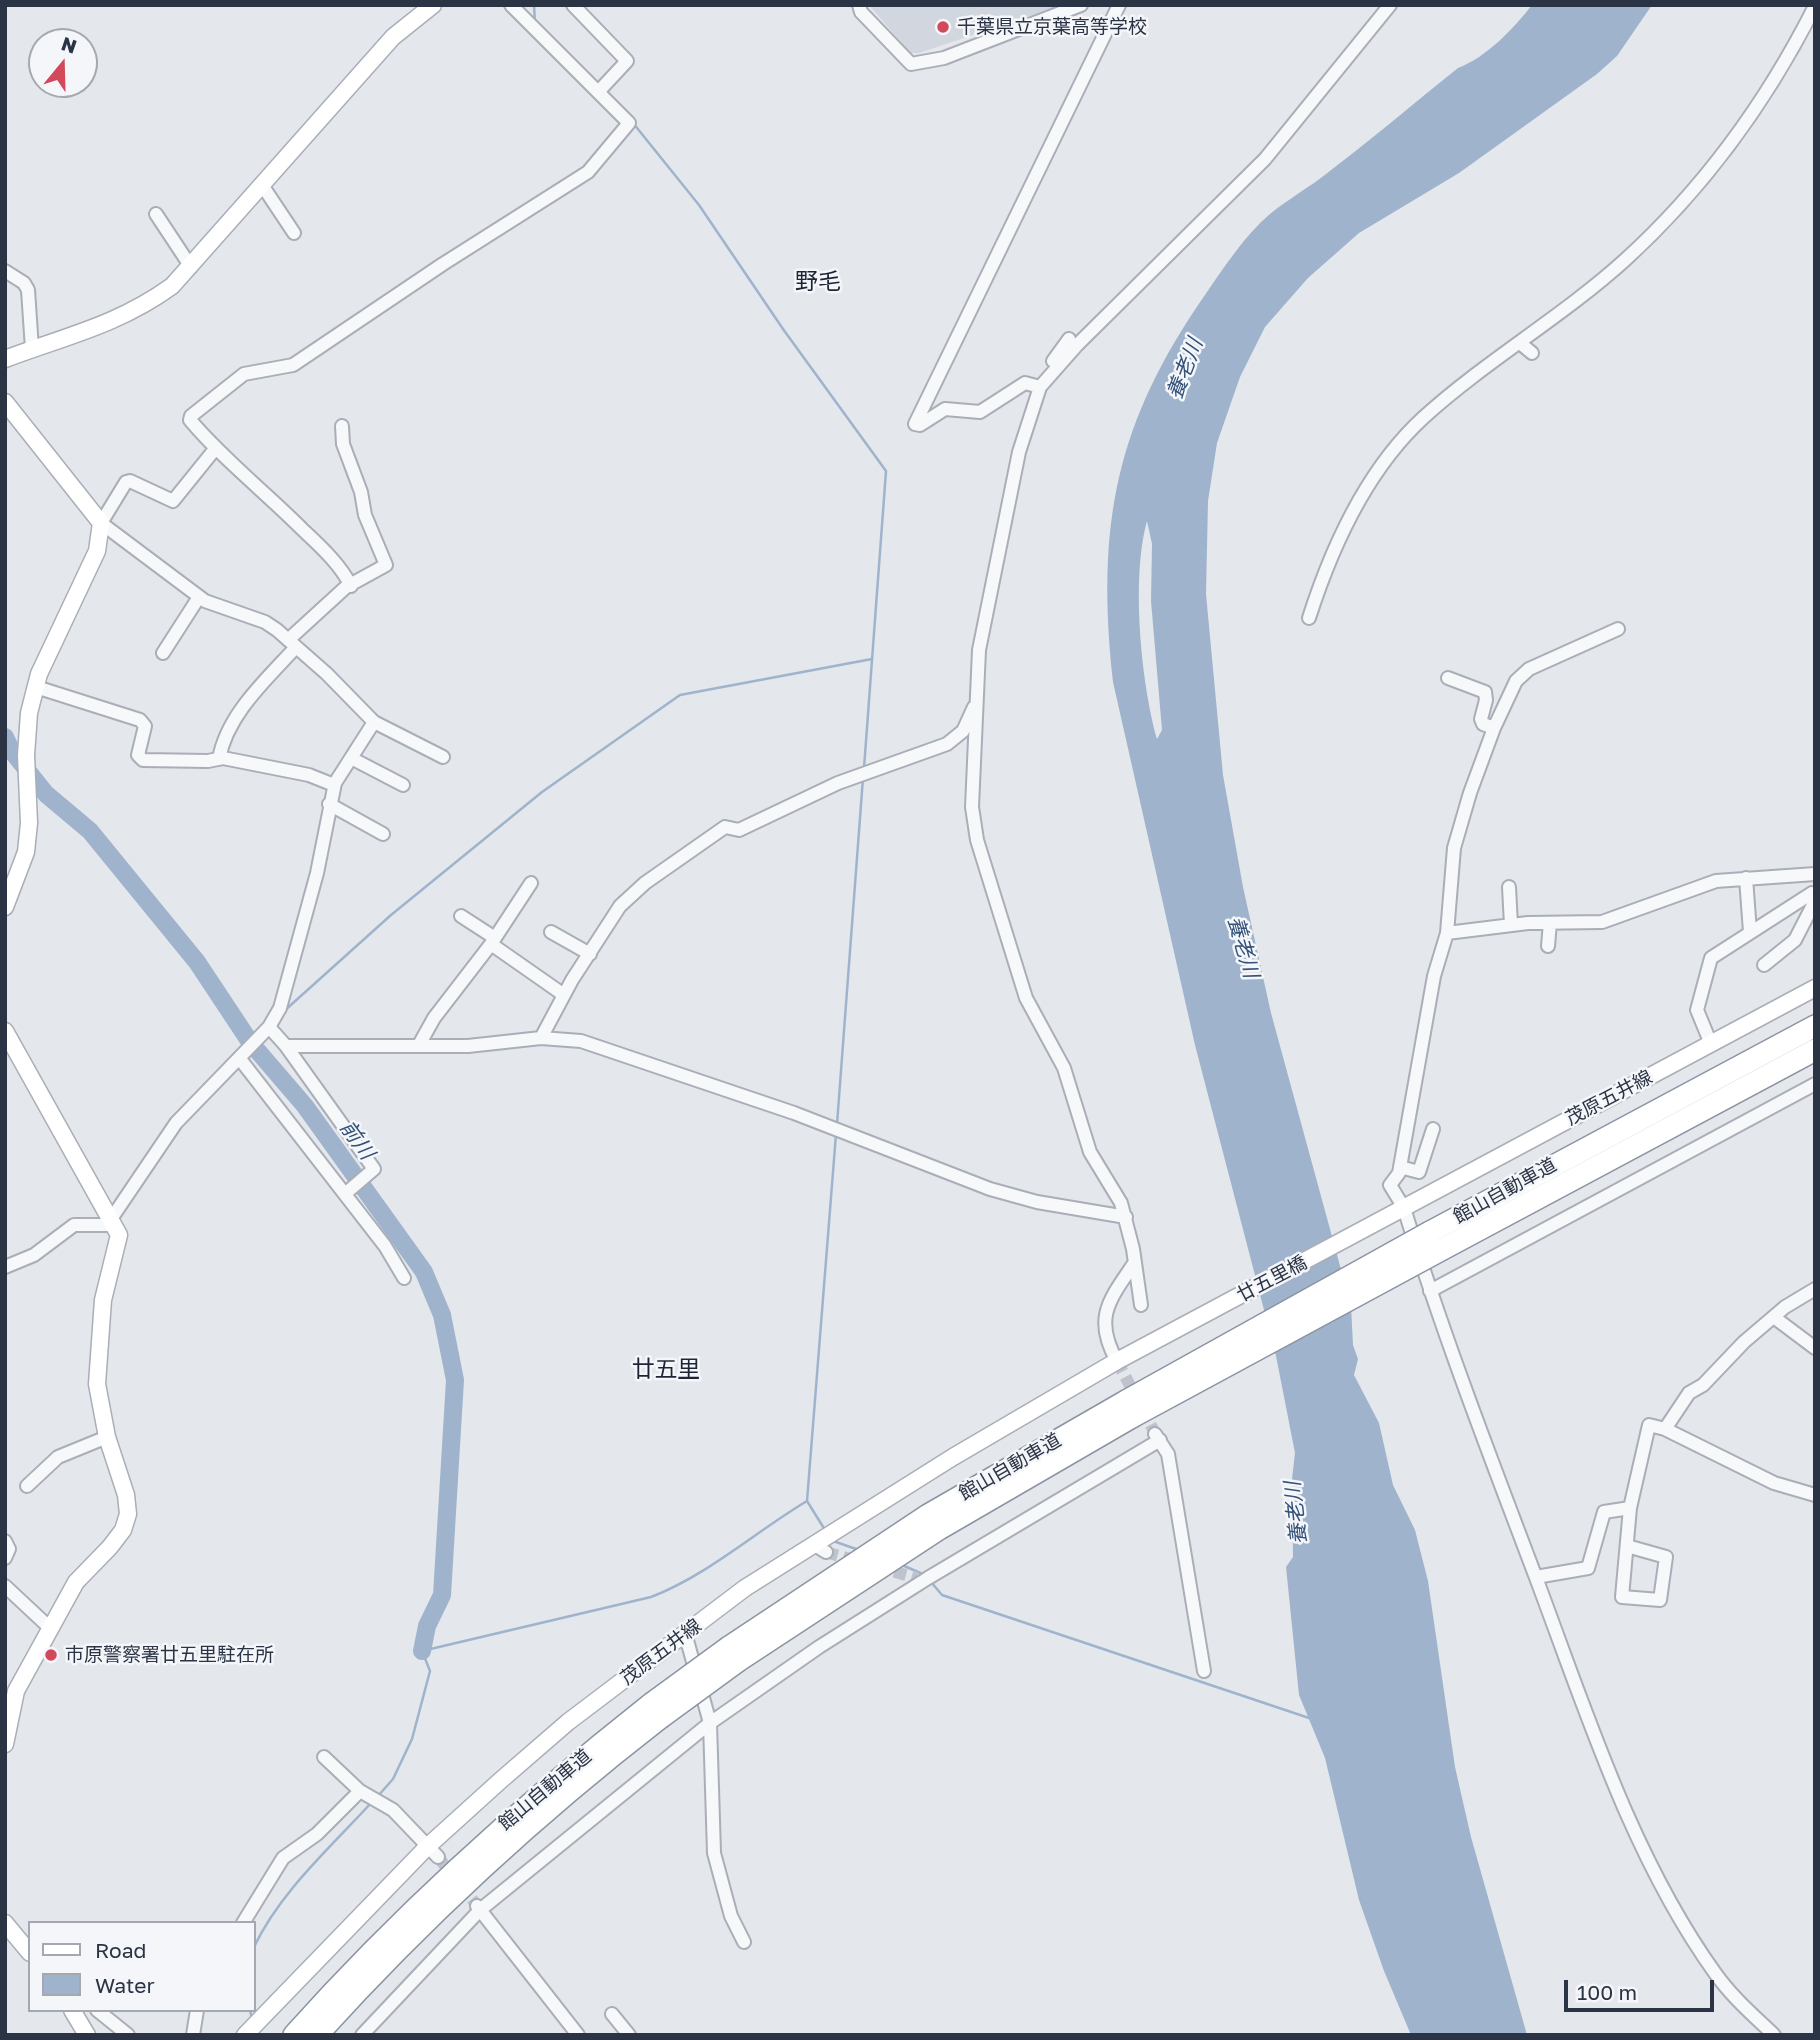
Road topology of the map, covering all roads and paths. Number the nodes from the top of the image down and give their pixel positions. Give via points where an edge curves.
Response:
1 (433, 5) edge
2 (511, 5) edge
3 (573, 5) edge
4 (859, 5) edge
5 (1081, 5) edge
6 (1119, 5) edge
7 (1390, 5) edge
8 (1815, 6) edge
9 (599, 91) junction
10 (262, 185) junction
11 (156, 214) dead end
12 (294, 233) dead end
13 (191, 267) junction
14 (5, 271) edge
15 (1069, 339) dead end
16 (1520, 343) junction
17 (32, 349) junction
18 (1532, 353) dead end
19 (5, 359) edge
20 (1029, 382) junction
21 (5, 402) edge
22 (342, 426) dead end
23 (215, 449) junction
24 (101, 523) junction
25 (351, 586) junction
26 (199, 597) junction
27 (1309, 618) dead end
28 (1618, 629) dead end
29 (292, 643) junction
30 (163, 653) dead end
31 (1448, 678) dead end
32 (36, 687) junction
33 (977, 700) junction
34 (374, 722) junction
35 (1494, 728) junction
36 (443, 757) dead end
37 (351, 758) junction
38 (219, 759) junction
39 (334, 785) junction
40 (403, 785) dead end
41 (329, 804) junction
42 (383, 834) dead end
43 (1815, 874) edge
44 (1746, 878) junction
45 (531, 883) dead end
46 (1509, 887) dead end
47 (1813, 898) edge
48 (5, 907) edge
49 (461, 916) dead end
50 (1550, 923) junction
51 (1511, 925) junction
52 (551, 932) dead end
53 (1750, 932) junction
54 (1447, 933) junction
55 (493, 941) junction
56 (1548, 946) dead end
57 (590, 954) junction
58 (1764, 965) dead end
59 (1815, 988) edge
60 (564, 995) junction
61 (1815, 1026) edge
62 (269, 1027) junction
63 (5, 1031) edge
64 (541, 1038) junction
65 (1711, 1044) junction
66 (419, 1045) junction
67 (286, 1046) junction
68 (1815, 1050) edge
69 (240, 1059) junction
70 (1815, 1084) edge
71 (1433, 1129) dead end
72 (1400, 1167) junction
73 (346, 1193) dead end
74 (1404, 1208) junction
75 (1126, 1217) junction
76 (110, 1220) junction
77 (1133, 1265) junction
78 (5, 1267) edge
79 (404, 1278) dead end
80 (1815, 1289) edge
81 (1430, 1292) junction
82 (1141, 1305) dead end
83 (1775, 1318) junction
84 (1815, 1348) edge
85 (1139, 1350) joint
86 (1117, 1361) junction
87 (1129, 1409) junction
88 (1665, 1429) junction
89 (107, 1437) junction
90 (27, 1486) dead end
91 (1815, 1495) edge
92 (1630, 1508) junction
93 (5, 1541) edge
94 (1627, 1546) junction
95 (5, 1558) edge
96 (1536, 1577) junction
97 (5, 1586) edge
98 (50, 1628) junction
99 (685, 1633) junction
100 (1204, 1671) dead end
101 (655, 1711) junction
102 (710, 1723) junction
103 (5, 1744) edge
104 (324, 1757) dead end
105 (360, 1791) junction
106 (433, 1851) junction
107 (477, 1907) junction
108 (244, 1921) edge
109 (5, 1923) edge
110 (744, 1942) dead end
111 (28, 1951) edge
112 (73, 2012) edge
113 (99, 2012) edge
114 (197, 2012) edge
115 (612, 2014) dead end
116 (571, 2032) edge
117 (87, 2035) edge
118 (128, 2035) edge
119 (193, 2035) edge
120 (245, 2035) edge
121 (294, 2035) edge
122 (317, 2035) edge
123 (362, 2035) edge
124 (629, 2035) edge
125 (1774, 2035) edge

1 - 10 street via 393,37
2 - 9 street
3 - 9 street via 627,61
4 - 5 street via 911,64 944,58
6 - 20 street via 915,424 946,409 980,412
7 - 20 street via 1265,159 1077,345
8 - 16 street via 1794,47 1707,177 1624,261
9 - 23 street via 629,123 587,172 293,365 244,374 191,416
10 - 12 street
10 - 13 street
11 - 13 street
13 - 17 street via 141,309
14 - 17 street via 28,290
15 - 20 street
16 - 18 street
16 - 27 street via 1424,417 1383,466 1348,522 1322,576
17 - 19 street
20 - 33 street via 979,650
21 - 24 street
22 - 25 street via 343,444 365,515 386,565
23 - 24 street via 173,501 126,482
23 - 25 street via 323,549
24 - 26 street
24 - 32 street via 97,551
25 - 29 street
26 - 29 street via 265,622
26 - 30 street
28 - 35 street via 1529,668 1516,681
29 - 34 street
29 - 38 street via 224,738
31 - 35 street via 1485,692 1481,719
32 - 38 street via 140,720 145,726 138,755 143,760
32 - 48 street via 26,755 30,823 26,852
33 - 57 street via 963,731 947,744 838,783 739,830 725,827 620,906
33 - 75 street via 972,807 981,850 1026,998 1064,1068 1090,1152
34 - 36 street
34 - 37 street
35 - 54 street via 1454,848
37 - 39 street
37 - 40 street
38 - 39 street via 309,775
39 - 41 street
41 - 42 street
41 - 62 street via 317,873 284,1000
43 - 44 street
44 - 50 street via 1716,881 1602,922
44 - 53 street
45 - 55 street
46 - 51 street
47 - 53 street
47 - 58 street via 1795,940
49 - 55 street
50 - 51 street
50 - 56 street
51 - 54 street
52 - 57 street
53 - 65 street via 1711,958 1697,1010
54 - 72 street via 1434,976
55 - 60 street
55 - 66 street
57 - 60 street
59 - 65 street, 茂原五井線
60 - 64 street
61 - 87 highway, 館山自動車道, bridge via 1430,1232
62 - 67 street
62 - 69 street
63 - 76 street
64 - 66 street via 468,1046
64 - 75 street via 581,1041 794,1114 990,1189
65 - 74 street, 茂原五井線
66 - 67 street
67 - 73 street via 374,1169
68 - 87 highway, 館山自動車道, bridge via 1441,1250
69 - 76 street via 176,1124
69 - 79 street via 385,1246
70 - 81 street
71 - 72 street via 1419,1172
72 - 74 street via 1391,1185
74 - 81 street
74 - 85 street, 廿五里橋
75 - 77 street
76 - 78 street via 107,1225 74,1225 34,1255
76 - 89 street via 119,1235 103,1300 97,1384
77 - 82 street
77 - 86 street via 1107,1304 1103,1325
80 - 83 street
81 - 96 street
83 - 84 street
83 - 88 street via 1689,1393
85 - 86 street, 茂原五井線
86 - 99 street, 茂原五井線 via 953,1457 820,1548 745,1588
87 - 101 highway, 館山自動車道, bridge via 928,1516
88 - 91 street via 1774,1483
88 - 92 street via 1649,1425
89 - 90 street via 58,1457
89 - 98 street via 128,1514 122,1530 76,1583
92 - 94 street
92 - 96 street via 1604,1512 1588,1568
93 - 95 street via 9,1549
94 - 94 street via 1622,1597 1660,1600 1666,1557
96 - 125 street via 1609,1770 1671,1901 1716,1975
97 - 98 street
98 - 103 street via 16,1691
99 - 102 street
99 - 106 street, 茂原五井線 via 568,1722
100 - 102 street via 1168,1454 1157,1437 920,1580
101 - 121 highway, 館山自動車道 via 550,1784 383,1938
101 - 122 highway, 館山自動車道 via 494,1856 397,1949
102 - 107 street
102 - 110 street via 714,1853 731,1916
104 - 105 street
105 - 106 street via 393,1810
105 - 108 street via 317,1834 283,1858
106 - 120 street, 茂原五井線
107 - 116 street
107 - 123 street
109 - 111 street
112 - 117 street
113 - 118 street
114 - 119 street
115 - 124 street

